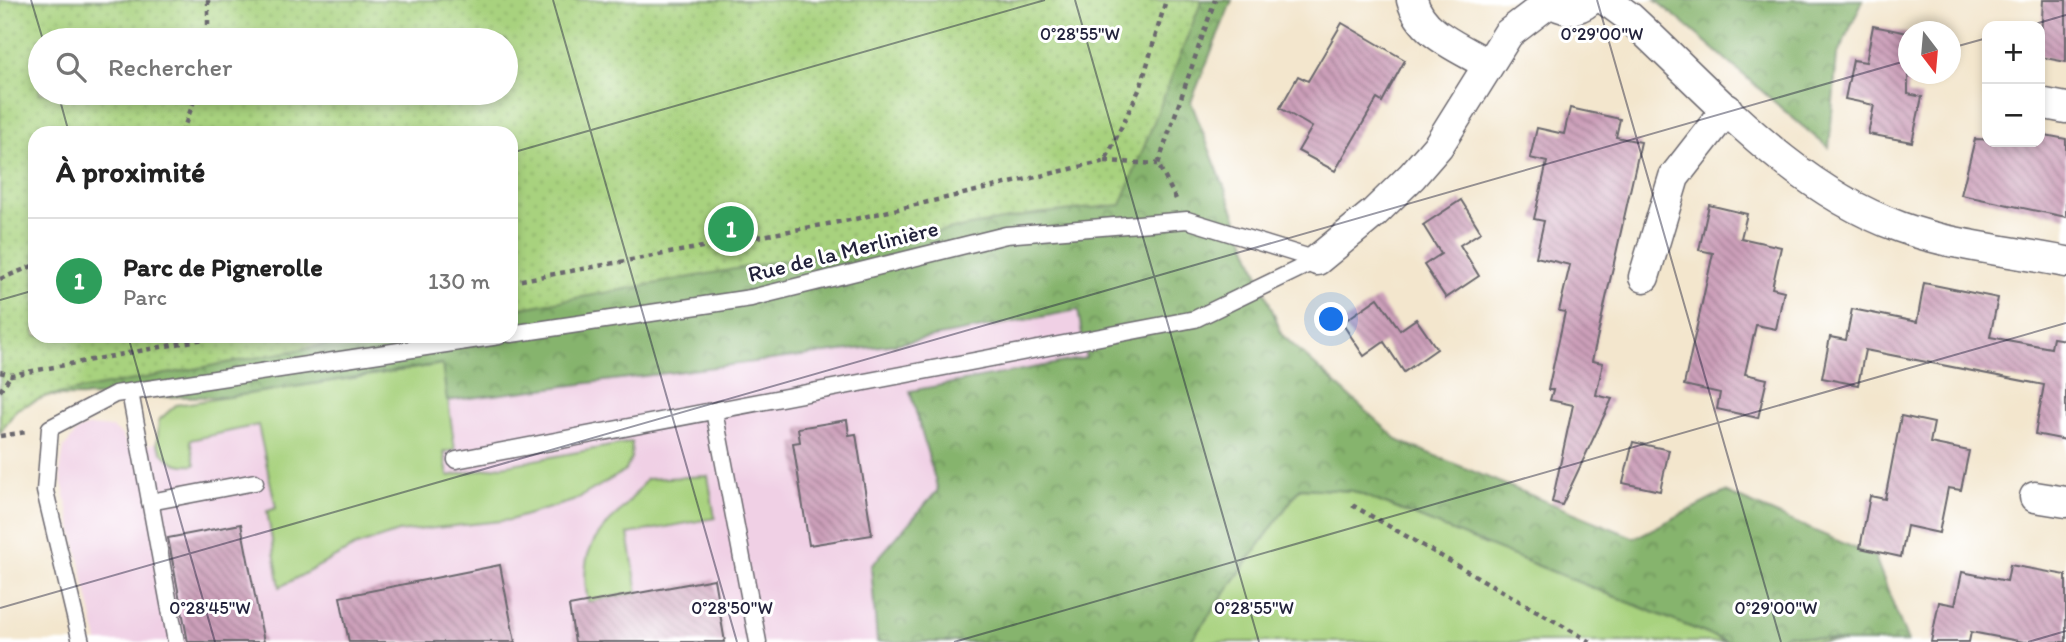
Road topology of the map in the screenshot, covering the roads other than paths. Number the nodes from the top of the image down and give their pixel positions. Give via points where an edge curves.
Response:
1 (1412, 0) edge
2 (1590, 0) edge
3 (1606, 0) edge
4 (1550, 1) edge
5 (1487, 64) junction
6 (2045, 104) edge
7 (2066, 108) edge
8 (1727, 109) junction
9 (1317, 260) junction
10 (2066, 262) edge
11 (1644, 277) dead end
12 (518, 333) edge
13 (453, 343) edge
14 (130, 392) junction
15 (714, 411) junction
16 (456, 460) dead end
17 (255, 482) dead end
18 (2035, 497) dead end
19 (150, 502) junction
20 (2066, 502) edge
21 (81, 642) edge
22 (176, 642) edge
23 (758, 642) edge

1 - 5 street via 1430,30
2 - 4 street via 1568,9
3 - 8 street
4 - 5 street via 1514,27
5 - 9 street via 1444,137 1412,176
6 - 7 street
8 - 10 street via 1820,187 1860,210 1901,228
8 - 11 street via 1674,177
9 - 12 lane, Rue de la Merlinière via 1187,220 1006,235 751,298
9 - 15 lane via 1195,320
13 - 14 lane
14 - 19 lane
14 - 21 lane via 115,394 50,428 45,491
15 - 16 lane
15 - 23 lane
17 - 19 lane
18 - 20 street
19 - 22 lane

